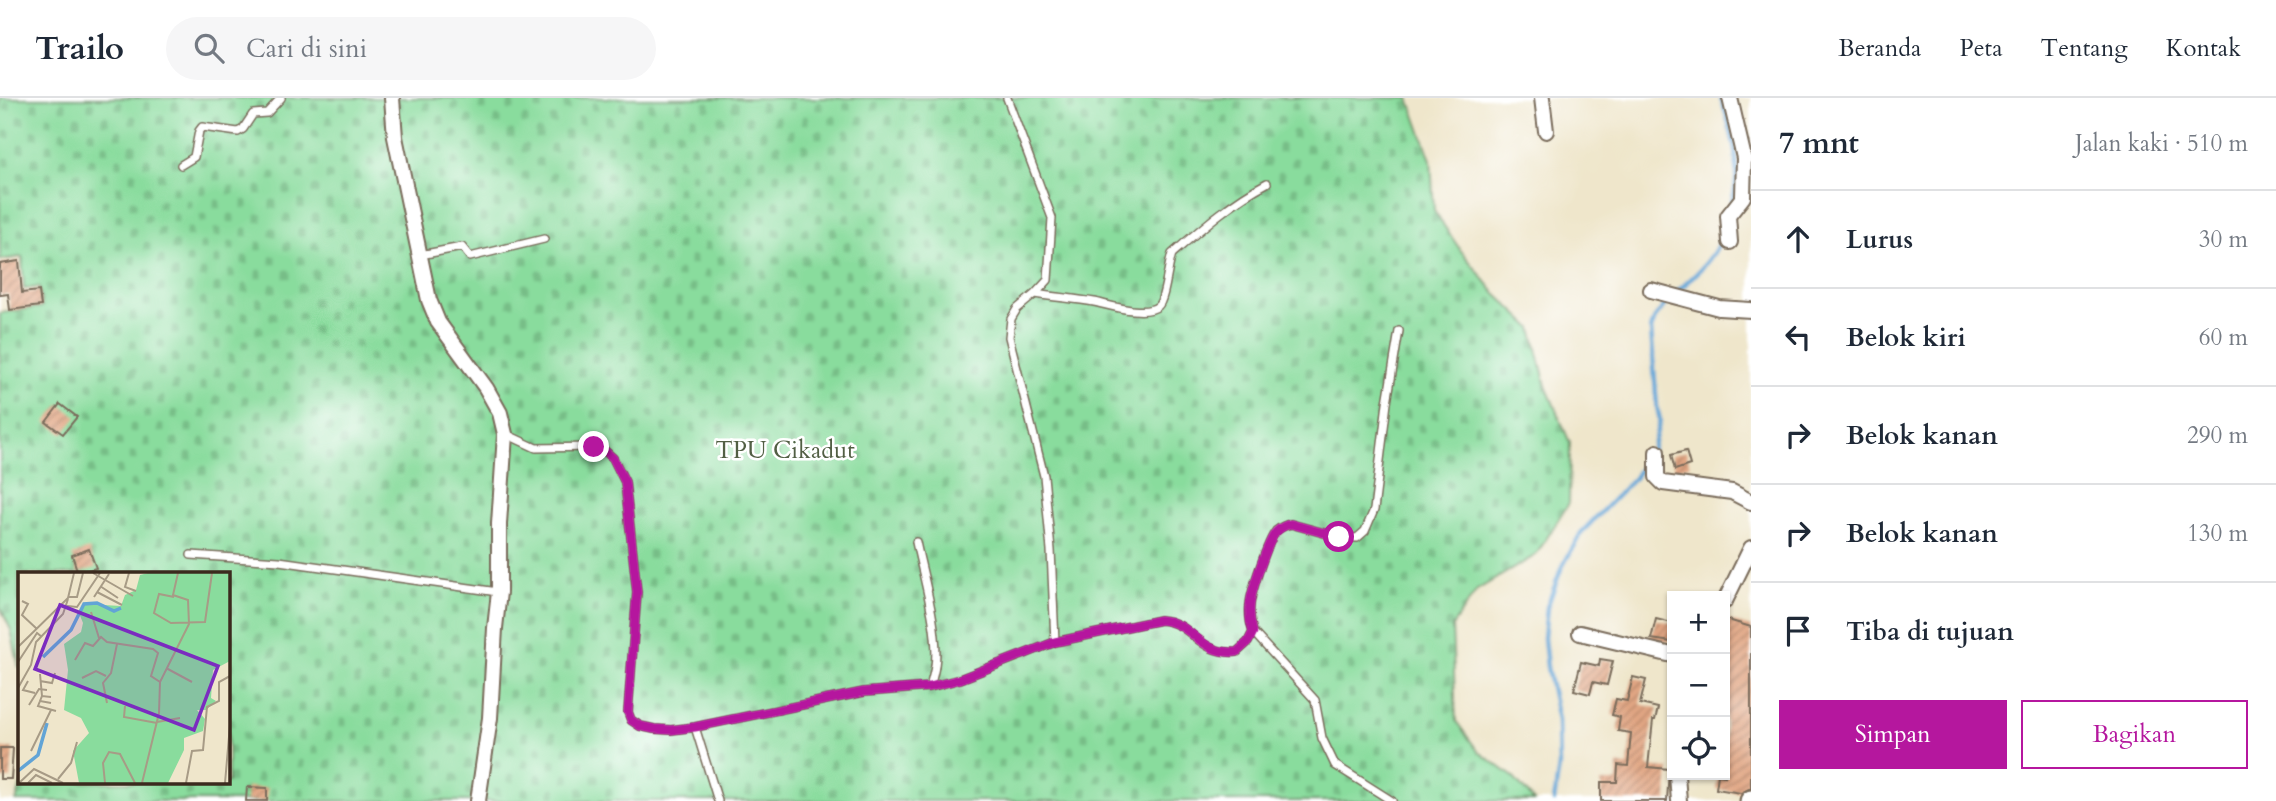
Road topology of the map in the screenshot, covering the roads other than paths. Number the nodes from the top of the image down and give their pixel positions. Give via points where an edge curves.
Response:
1 (281, 98) edge
2 (391, 98) edge
3 (1007, 98) edge
4 (1542, 98) edge
5 (1730, 98) edge
6 (1546, 131) dead end
7 (1747, 158) edge
8 (181, 165) dead end
9 (1267, 183) dead end
10 (1747, 198) edge
11 (544, 239) dead end
12 (1730, 242) dead end
13 (420, 255) junction
14 (1651, 290) dead end
15 (1035, 294) junction
16 (1751, 310) edge
17 (1399, 331) dead end
18 (505, 433) junction
19 (1657, 452) dead end
20 (1751, 502) edge
21 (916, 542) dead end
22 (1751, 548) edge
23 (191, 555) dead end
24 (1730, 591) edge
25 (499, 592) junction
26 (1253, 632) junction
27 (1580, 633) dead end
28 (1055, 642) junction
29 (1667, 653) edge
30 (930, 687) junction
31 (695, 727) junction
32 (1677, 780) edge
33 (478, 801) edge
34 (718, 801) edge
35 (1392, 801) edge
36 (1679, 801) edge

1 - 8 lane via 267,113 253,114 238,132 202,127 194,157
2 - 13 street
3 - 15 lane via 1052,218 1048,280
4 - 6 street
5 - 7 street
7 - 10 street
9 - 15 lane via 1245,194 1172,254 1162,299 1150,310
10 - 12 street via 1728,216
11 - 13 lane via 470,257 462,247
13 - 18 street via 438,322 486,388
14 - 16 street via 1719,308
15 - 28 lane via 1017,309 1009,337 1044,476
17 - 26 lane via 1374,510 1365,531 1357,538 1339,537 1291,524 1275,533 1250,602
18 - 25 street
18 - 31 lane via 536,448 594,447 613,458 625,482 637,592 628,712 640,726
19 - 20 street via 1657,477 1663,483 1732,492
21 - 30 lane via 936,650
22 - 24 street
23 - 25 lane via 279,561
25 - 33 street via 490,718
26 - 28 lane via 1237,652 1222,653 1179,625 1160,620
26 - 35 lane via 1315,700 1322,737 1335,765
27 - 29 street
28 - 30 lane
30 - 31 lane via 864,692
31 - 34 lane
32 - 36 street

